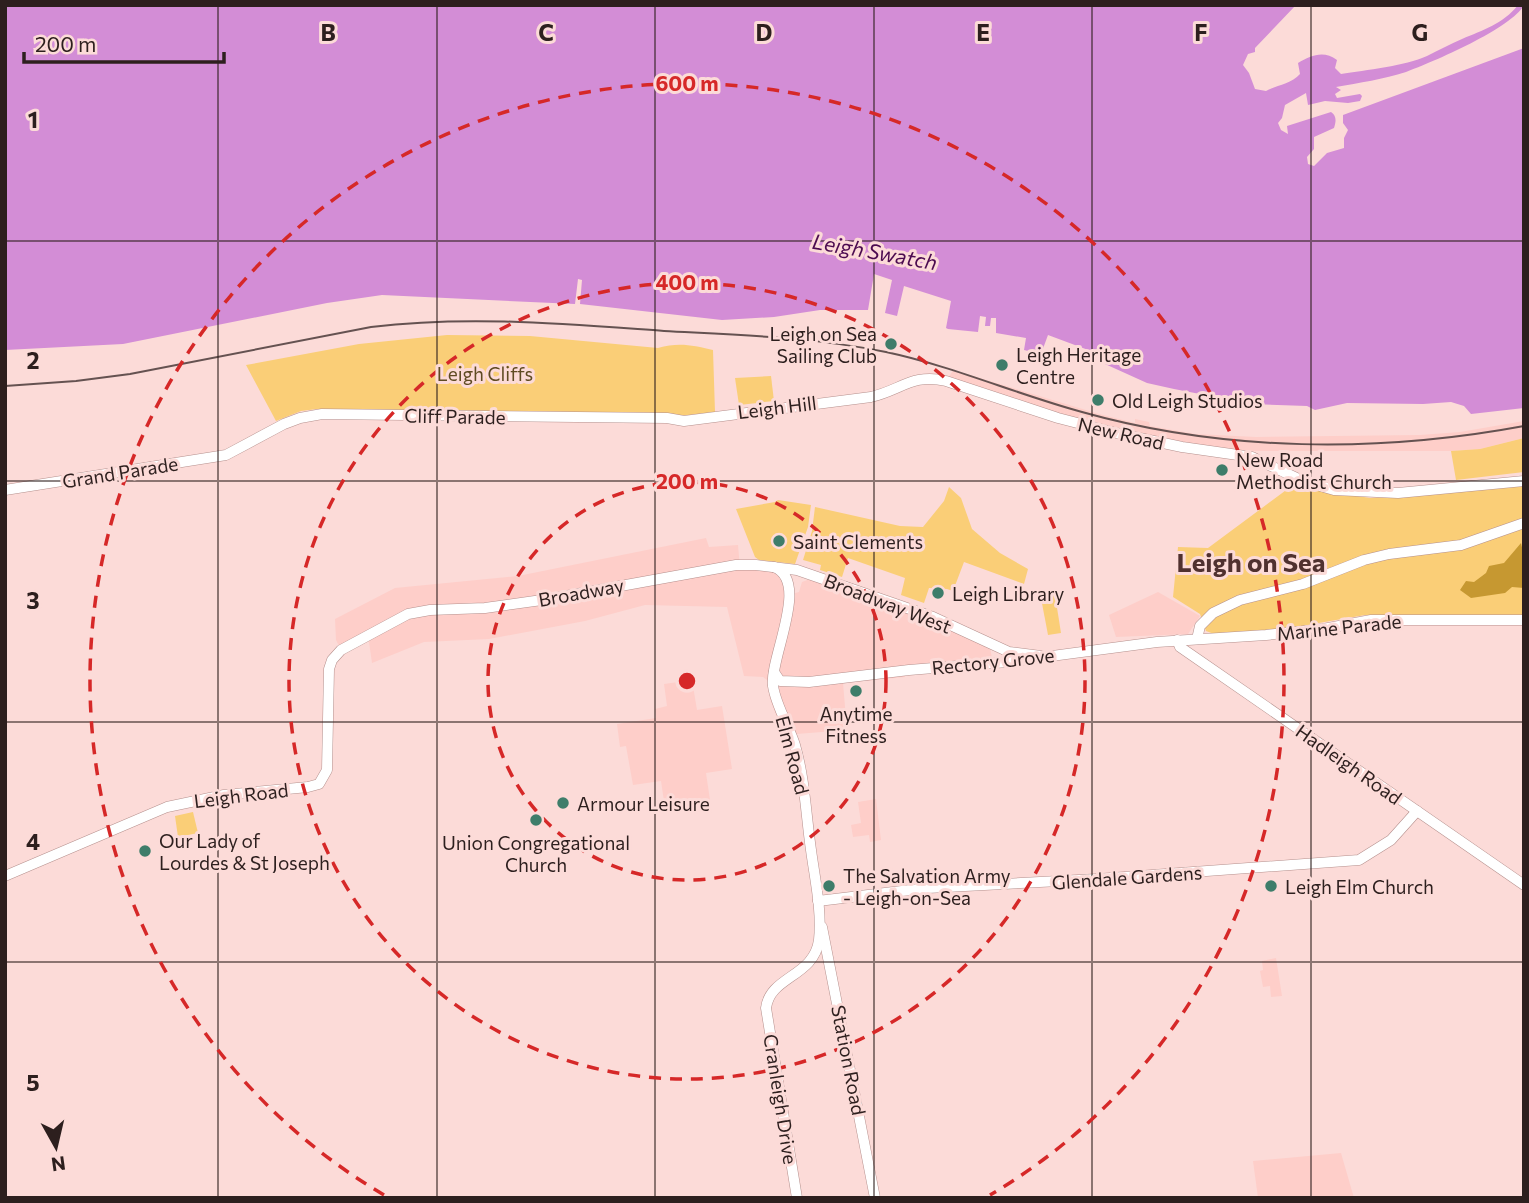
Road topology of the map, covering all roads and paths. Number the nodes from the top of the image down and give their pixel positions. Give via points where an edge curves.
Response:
1 (872, 397) joint
2 (684, 421) joint
3 (235, 452) joint
4 (1524, 481) edge
5 (5, 490) edge
6 (1524, 523) edge
7 (770, 566) junction
8 (797, 570) joint
9 (814, 576) junction
10 (789, 599) junction
11 (1524, 620) edge
12 (368, 634) joint
13 (978, 639) junction
14 (1197, 639) junction
15 (1177, 640) junction
16 (1041, 656) junction
17 (993, 663) junction
18 (774, 672) junction
19 (809, 682) junction
20 (781, 708) junction
21 (1417, 811) junction
22 (5, 876) edge
23 (1524, 886) edge
24 (818, 901) junction
25 (821, 923) junction
26 (815, 954) junction
27 (828, 954) junction
28 (797, 1198) edge
29 (875, 1198) edge

1 - 2 street, Leigh Hill
1 - 4 street, New Road via 910,380 936,379 1058,418 1182,447 1240,454 1319,486 1372,493
2 - 3 street, Cliff Parade via 323,414 284,424
3 - 5 street, Grand Parade
6 - 14 street via 1461,545 1364,559 1303,583 1240,600 1213,613 1200,626
7 - 8 street, Broadway
7 - 10 street via 786,577
7 - 12 street, Broadway via 736,565 485,608 418,611
8 - 9 street, Broadway West
9 - 10 street via 797,578
9 - 13 street, Broadway West via 933,617
10 - 18 street, Elm Road
11 - 14 street, Marine Parade via 1370,620 1295,632
12 - 22 street, Leigh Road via 332,660 327,770 319,783 167,807
13 - 16 street, Broadway West via 1017,655
13 - 17 street via 990,648
14 - 15 street, Marine Parade
15 - 16 street, Rectory Grove
15 - 21 street, Hadleigh Road via 1180,647
16 - 17 street, Rectory Grove
17 - 19 street, Rectory Grove
18 - 19 street, Rectory Grove via 780,681
18 - 20 street, Elm Road via 773,686
19 - 20 street, Rectory Grove via 782,692
20 - 24 street, Elm Road via 803,777
21 - 23 street, Hadleigh Road
21 - 24 street, Glendale Gardens via 1391,841 1359,860 927,888
24 - 25 street, Elm Road
25 - 26 street, Elm Road
25 - 27 street, Station Road
26 - 27 street
26 - 28 street, Cranleigh Drive via 771,993 766,1008
27 - 29 street, Station Road

